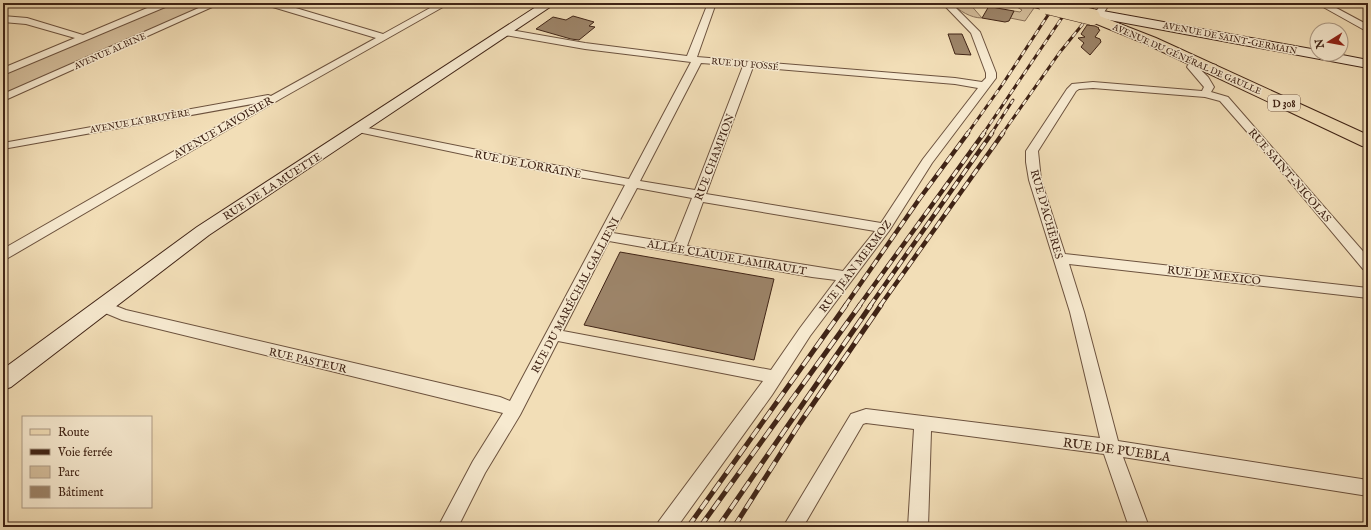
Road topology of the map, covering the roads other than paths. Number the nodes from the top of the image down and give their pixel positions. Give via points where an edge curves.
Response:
1 (167, 3) edge
2 (217, 3) edge
3 (269, 3) edge
4 (446, 3) edge
5 (550, 3) edge
6 (712, 3) edge
7 (946, 3) edge
8 (1106, 3) edge
9 (1320, 3) edge
10 (1044, 4) edge
11 (1092, 15) junction
12 (3, 19) edge
13 (1368, 29) edge
14 (505, 32) junction
15 (384, 37) junction
16 (83, 38) junction
17 (694, 60) junction
18 (1200, 64) junction
19 (1368, 64) edge
20 (749, 65) junction
21 (3, 72) edge
22 (1233, 74) junction
23 (986, 86) junction
24 (1205, 94) junction
25 (278, 96) junction
26 (3, 98) edge
27 (358, 129) junction
28 (1368, 138) edge
29 (1368, 142) edge
30 (3, 146) edge
31 (633, 184) junction
32 (699, 196) junction
33 (884, 228) junction
34 (606, 236) junction
35 (679, 248) junction
36 (3, 255) edge
37 (1059, 258) junction
38 (1368, 266) edge
39 (848, 277) junction
40 (1368, 293) edge
41 (103, 306) junction
42 (554, 335) junction
43 (774, 377) junction
44 (4, 378) edge
45 (514, 410) junction
46 (923, 424) junction
47 (1111, 447) junction
48 (1368, 488) edge
49 (448, 527) edge
50 (666, 527) edge
51 (792, 527) edge
52 (918, 527) edge
53 (1139, 527) edge

1 - 16 street, AVENUE ALBINE
2 - 26 street, AVENUE ALBINE
3 - 15 street
4 - 15 street, AVENUE LAVOISIER
5 - 14 street, RUE DE LA MUETTE
6 - 17 street, RUE DU MARÉCHAL GALLIENI
7 - 23 street, RUE JEAN MERMOZ via 975,32 991,73
8 - 11 street via 1100,12
9 - 13 street
10 - 11 main road, D 308, bridge
11 - 18 main road, AVENUE DU GÉNÉRAL DE GAULLE / D 308
11 - 19 street, AVENUE DE SAINT-GERMAIN via 1155,23
11 - 22 main road, AVENUE DU GÉNÉRAL DE GAULLE / D 308
12 - 16 street via 26,21
14 - 17 street, RUE DU FOSSÉ via 585,46
14 - 27 street, RUE DE LA MUETTE
15 - 25 street, AVENUE LAVOISIER
16 - 21 street, AVENUE ALBINE
17 - 20 street, RUE DU FOSSÉ
17 - 31 street, RUE DU MARÉCHAL GALLIENI
18 - 22 street
18 - 24 street via 1192,68 1209,86
18 - 29 main road, AVENUE DU GÉNÉRAL DE GAULLE / D 308
20 - 23 street, RUE DU FOSSÉ via 955,81
20 - 32 street, RUE CHAMPION
22 - 28 main road, AVENUE DU GÉNÉRAL DE GAULLE / D 308
23 - 33 street, RUE JEAN MERMOZ via 927,162
24 - 37 street, RUE D'ACHÈRES via 1083,85 1072,89 1032,151 1035,180
24 - 38 street, RUE SAINT-NICOLAS via 1224,100 1230,105
25 - 30 street, AVENUE LA BRUYÈRE
25 - 36 street, AVENUE LAVOISIER
27 - 31 street, RUE DE LORRAINE
27 - 41 street, RUE DE LA MUETTE via 203,232
31 - 32 street, RUE DE LORRAINE
31 - 34 street, RUE DU MARÉCHAL GALLIENI
32 - 33 street, RUE DE LORRAINE
32 - 35 street, RUE CHAMPION
33 - 39 street, RUE JEAN MERMOZ
34 - 35 street, ALLÉE CLAUDE LAMIRAULT
34 - 42 street, RUE DU MARÉCHAL GALLIENI
35 - 39 street, ALLÉE CLAUDE LAMIRAULT
37 - 40 street, RUE DE MEXICO
37 - 47 street, RUE D'ACHÈRES via 1076,312
39 - 43 street, RUE JEAN MERMOZ
41 - 44 street, RUE DE LA MUETTE
41 - 45 street, RUE PASTEUR via 122,315 500,404
42 - 43 street
42 - 45 street, RUE DU MARÉCHAL GALLIENI
43 - 50 street, RUE JEAN MERMOZ
45 - 49 street, RUE DU MARÉCHAL GALLIENI via 479,467
46 - 47 street, RUE DE PUEBLA
46 - 51 street, RUE DE PUEBLA via 866,416 856,418
46 - 52 street
47 - 48 street, RUE DE PUEBLA
47 - 53 street, RUE D'ACHÈRES

